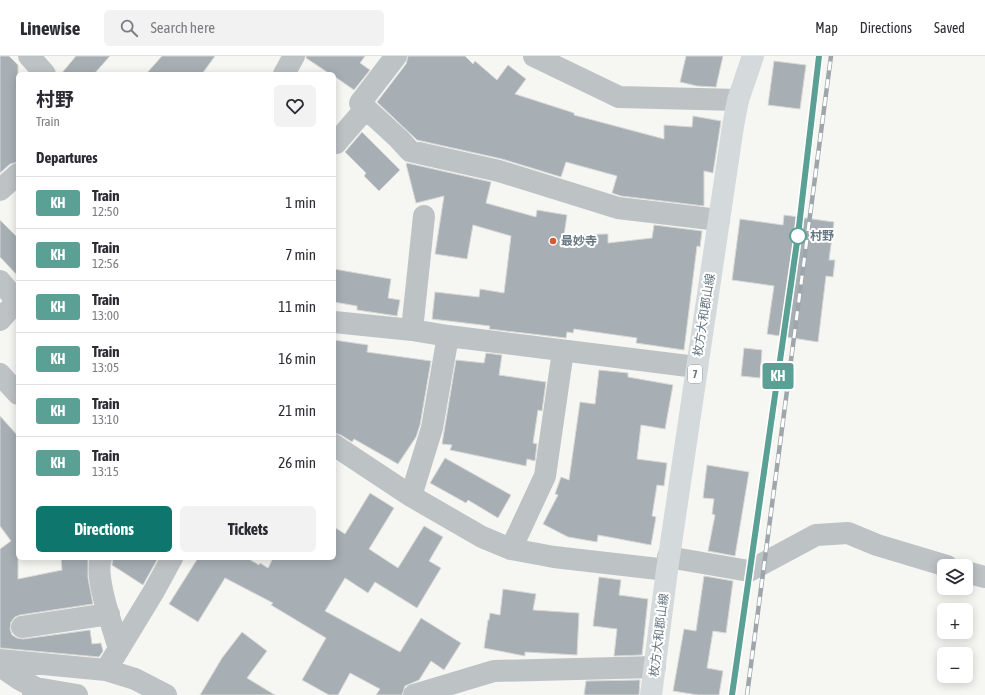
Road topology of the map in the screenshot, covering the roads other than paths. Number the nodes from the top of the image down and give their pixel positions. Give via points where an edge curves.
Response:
1 (294, 56) edge
2 (396, 56) edge
3 (534, 56) edge
4 (753, 56) edge
5 (285, 72) edge
6 (738, 100) junction
7 (366, 108) junction
8 (336, 143) dead end
9 (16, 176) edge
10 (0, 190) edge
11 (424, 216) dead end
12 (719, 220) junction
13 (0, 280) edge
14 (16, 300) edge
15 (16, 302) edge
16 (0, 320) edge
17 (336, 322) edge
18 (412, 330) junction
19 (448, 336) junction
20 (563, 351) junction
21 (696, 367) junction
22 (0, 374) edge
23 (16, 392) edge
24 (336, 446) edge
25 (411, 496) junction
26 (511, 549) junction
27 (100, 560) edge
28 (171, 560) edge
29 (937, 563) edge
30 (668, 564) junction
31 (973, 574) edge
32 (985, 577) edge
33 (109, 614) junction
34 (22, 627) dead end
35 (119, 649) junction
36 (0, 660) edge
37 (0, 666) edge
38 (655, 667) junction
39 (106, 670) junction
40 (35, 691) edge
41 (77, 695) edge
42 (166, 695) edge
43 (414, 695) edge
44 (651, 695) edge

1 - 5 street
2 - 7 street via 360,103
3 - 6 street via 619,96
4 - 6 main road, 枚方大和郡山線 / 7
6 - 12 main road, 枚方大和郡山線 / 7
7 - 8 street
7 - 12 street via 410,151 499,171 618,208
9 - 10 street
11 - 18 street
12 - 21 main road, 枚方大和郡山線 / 7
13 - 14 street
15 - 16 street
17 - 18 street
18 - 19 street
19 - 20 street
19 - 25 street via 432,428
20 - 21 street
20 - 26 street via 545,476
21 - 30 main road, 枚方大和郡山線 / 7
22 - 23 street
24 - 25 street
25 - 26 street via 482,537
26 - 30 street via 554,557
27 - 33 street via 101,586
28 - 35 street
29 - 30 street via 877,545 848,533 816,535 749,571
30 - 38 main road, 枚方大和郡山線 / 7
31 - 32 street
33 - 34 street
33 - 35 street
35 - 39 street
36 - 39 street
37 - 40 street
38 - 43 street via 494,671
38 - 44 main road, 枚方大和郡山線 / 7
39 - 42 street via 135,679
40 - 41 street

